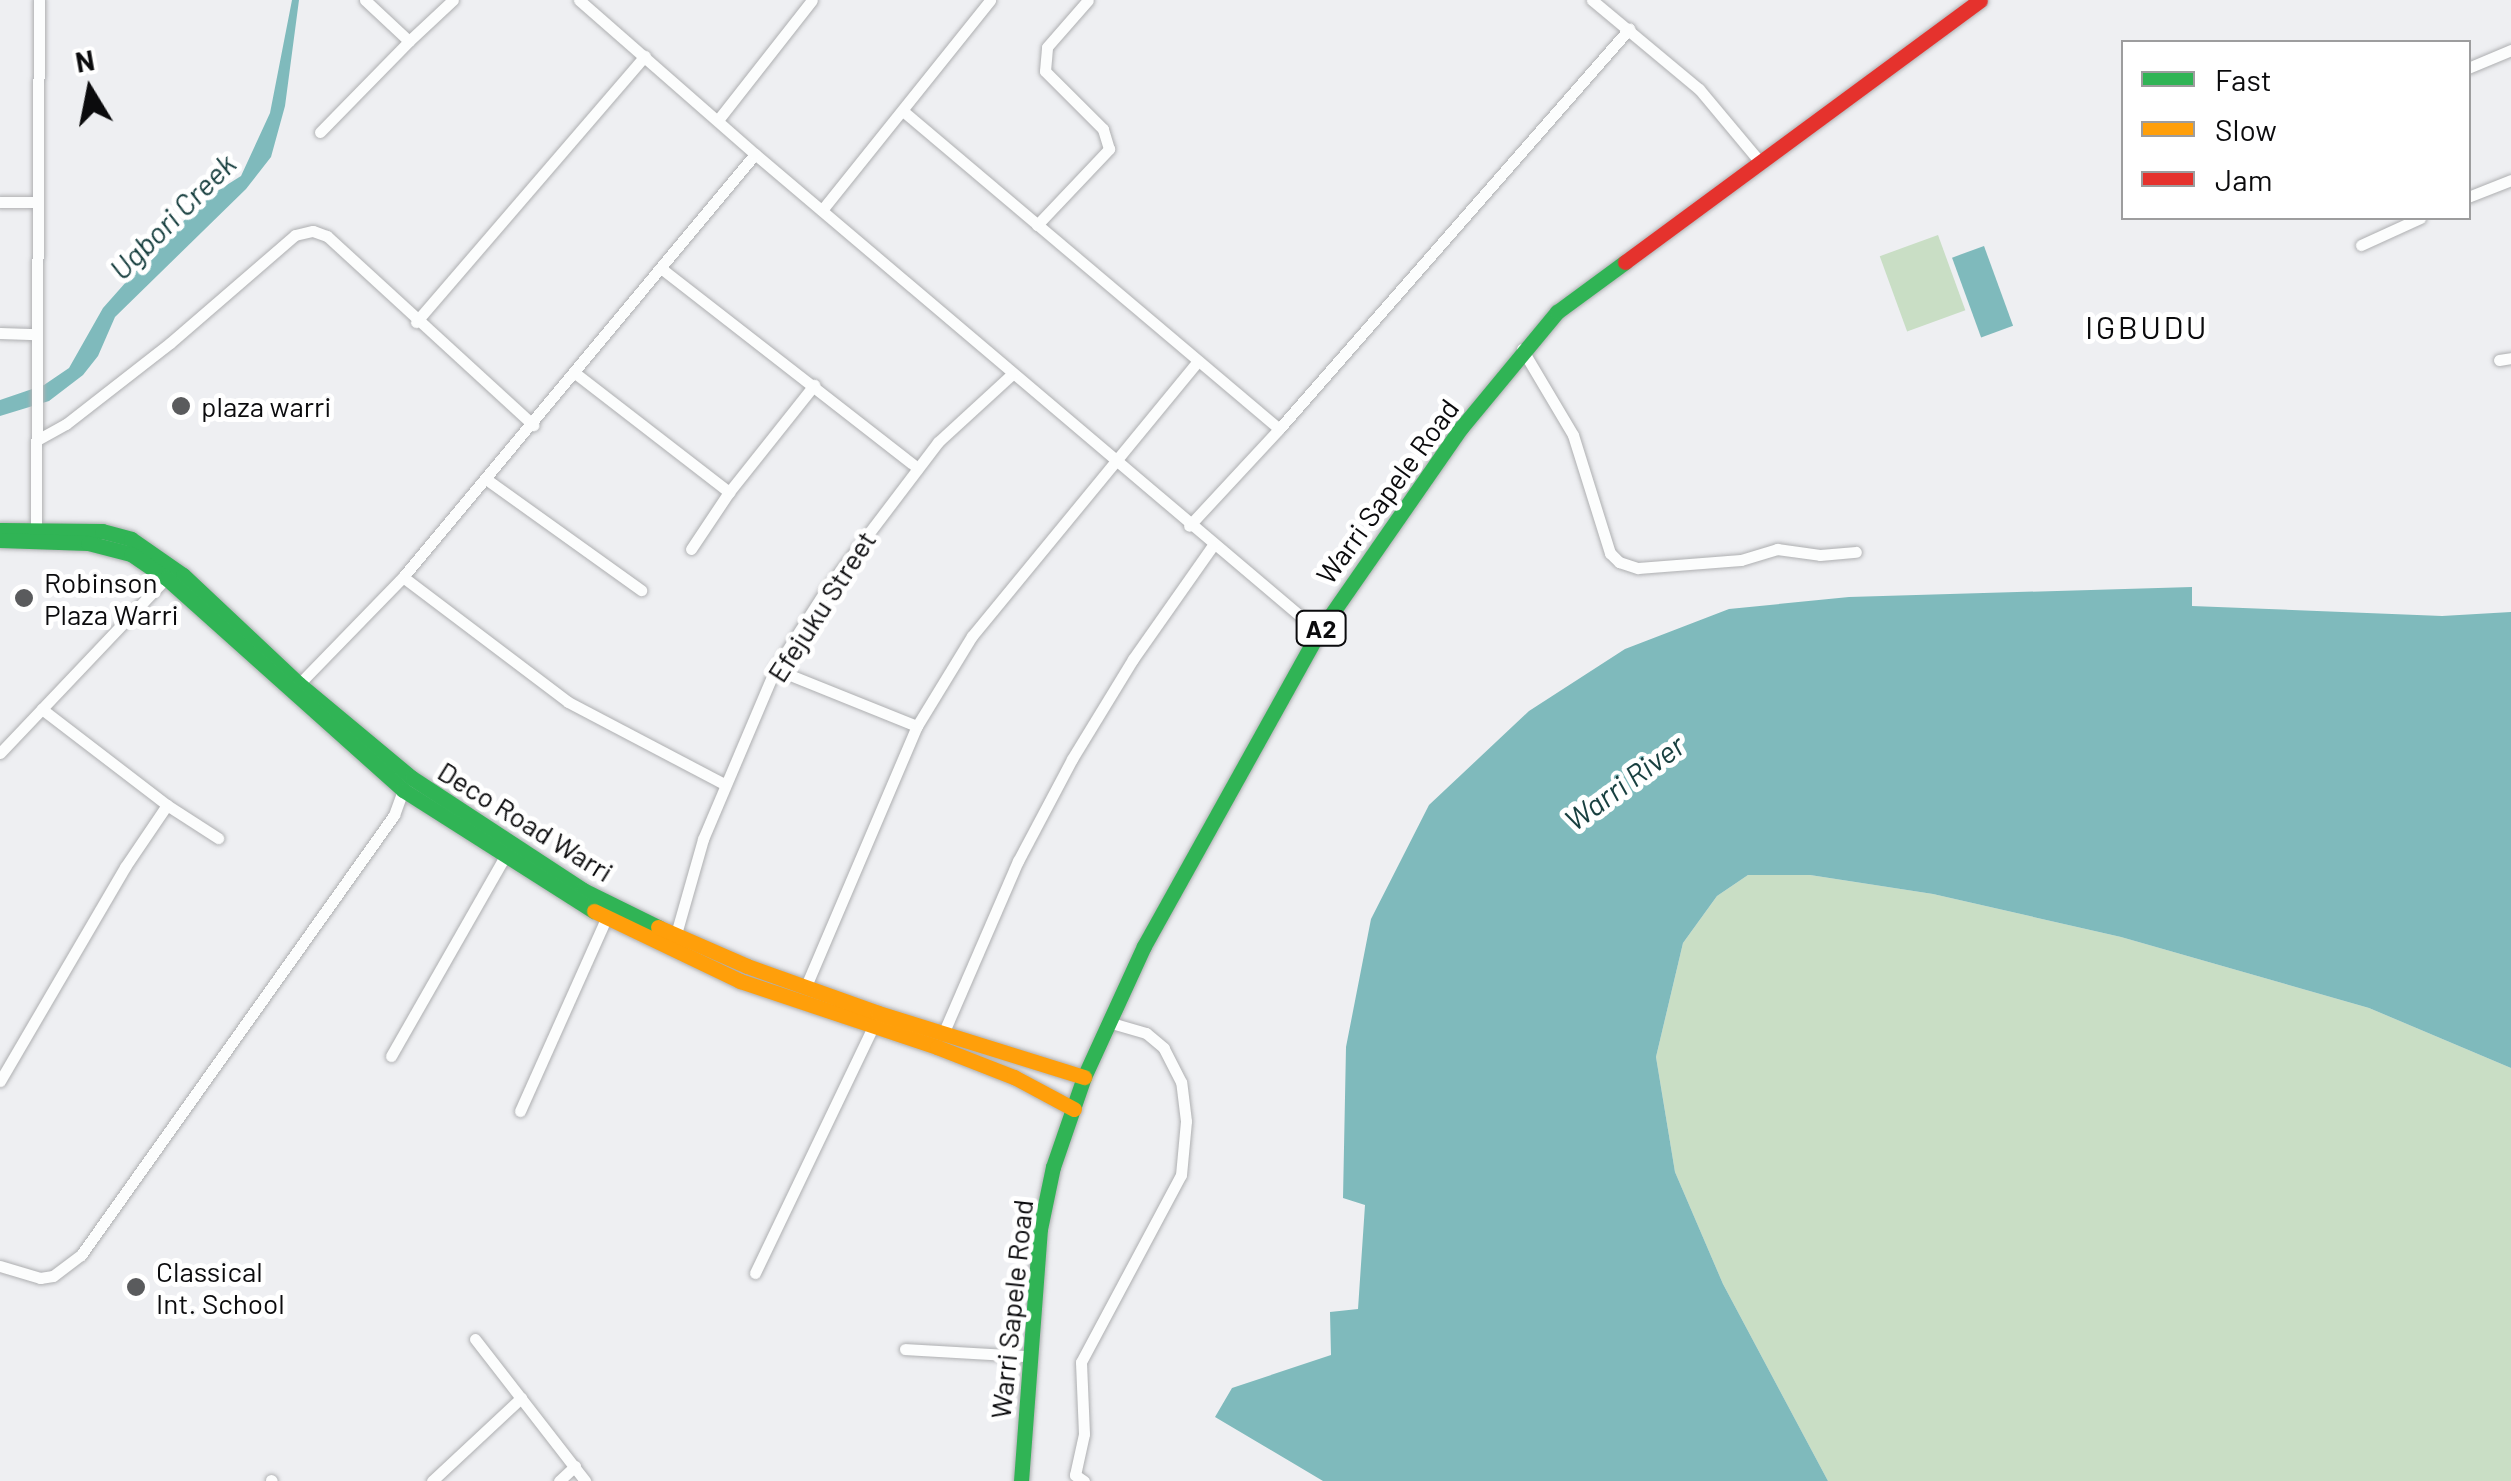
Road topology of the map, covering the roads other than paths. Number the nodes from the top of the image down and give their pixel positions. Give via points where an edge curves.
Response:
1 (39, 0) edge
2 (366, 0) edge
3 (453, 0) edge
4 (580, 0) edge
5 (812, 0) edge
6 (990, 0) edge
7 (1592, 0) edge
8 (1980, 0) edge
9 (1086, 1) edge
10 (1628, 29) junction
11 (409, 41) junction
12 (2511, 50) edge
13 (645, 56) junction
14 (2471, 67) edge
15 (903, 111) junction
16 (718, 120) junction
17 (320, 132) dead end
18 (755, 154) junction
19 (1760, 162) junction
20 (2511, 180) edge
21 (2471, 197) edge
22 (0, 202) edge
23 (38, 202) junction
24 (822, 210) junction
25 (2416, 220) edge
26 (1037, 225) junction
27 (2361, 245) dead end
28 (662, 268) junction
29 (416, 322) junction
30 (0, 333) edge
31 (38, 334) junction
32 (1522, 349) junction
33 (1198, 361) junction
34 (575, 373) junction
35 (1011, 375) junction
36 (814, 385) junction
37 (533, 424) junction
38 (1279, 429) junction
39 (37, 440) junction
40 (1114, 463) junction
41 (918, 468) junction
42 (486, 479) junction
43 (729, 492) junction
44 (1190, 526) junction
45 (0, 530) edge
46 (36, 530) junction
47 (0, 540) edge
48 (1213, 546) junction
49 (690, 550) dead end
50 (1856, 552) dead end
51 (402, 577) junction
52 (166, 578) junction
53 (640, 590) dead end
54 (1318, 632) junction
55 (775, 669) junction
56 (299, 684) junction
57 (42, 709) junction
58 (917, 726) junction
59 (0, 753) edge
60 (724, 784) junction
61 (403, 790) junction
62 (167, 806) junction
63 (218, 838) dead end
64 (504, 858) junction
65 (609, 911) junction
66 (676, 934) junction
67 (806, 986) junction
68 (1111, 1023) junction
69 (873, 1027) junction
70 (943, 1034) junction
71 (391, 1056) dead end
72 (1084, 1076) junction
73 (0, 1081) edge
74 (1074, 1109) junction
75 (520, 1111) dead end
76 (0, 1266) edge
77 (755, 1273) dead end
78 (475, 1339) dead end
79 (905, 1349) dead end
80 (1028, 1356) junction
81 (521, 1398) junction
82 (575, 1466) junction
83 (432, 1481) edge
84 (559, 1481) edge
85 (585, 1481) edge
86 (1022, 1481) edge
87 (1084, 1481) edge

1 - 23 street
2 - 11 street
3 - 11 street
4 - 13 street
5 - 16 street
6 - 15 street
7 - 10 street
8 - 19 main road, Warri Sapele Road / A2
9 - 26 street via 1047,48 1045,71 1103,128 1110,149
10 - 19 street via 1698,89
10 - 38 street
11 - 17 street
12 - 14 street
13 - 16 street
13 - 29 street
15 - 24 street
15 - 26 street
16 - 18 street
18 - 24 street
18 - 28 street
19 - 32 main road, Warri Sapele Road / A2 via 1557,312
20 - 21 street
22 - 23 street
23 - 31 street
24 - 35 street
25 - 27 street
26 - 33 street
28 - 34 street
28 - 36 street
29 - 37 street
29 - 39 street via 327,236 302,232 81,413
30 - 31 street
31 - 39 street
32 - 50 street via 1573,435 1610,553 1619,562 1638,568 1741,560 1777,549
32 - 54 main road, Warri Sapele Road / A2
33 - 38 street
33 - 40 street
34 - 37 street
34 - 43 street
35 - 40 street
35 - 41 street, Efejuku Street
36 - 41 street
36 - 43 street
37 - 42 street
38 - 44 street
39 - 46 street
40 - 44 street
40 - 58 street via 972,636
41 - 55 street, Efejuku Street
42 - 51 street
42 - 53 street
43 - 49 street
44 - 48 street
45 - 46 main road, Deco Road Warri
46 - 56 main road, Deco Road Warri via 102,531 131,539 183,575
47 - 52 main road, Deco Road Warri via 88,543 131,554
48 - 54 street
48 - 70 street via 1132,659 1072,759 1018,861
51 - 56 street
51 - 60 street via 568,702
52 - 57 street
52 - 61 main road, Deco Road Warri
54 - 68 main road, Warri Sapele Road / A2 via 1144,946
55 - 58 street
55 - 60 street, Efejuku Street
56 - 65 main road, Deco Road Warri via 438,797
57 - 59 street
57 - 62 street
58 - 67 street
60 - 66 street, Efejuku Street
61 - 64 main road, Deco Road Warri
61 - 76 street via 394,815 81,1255 40,1278
62 - 63 street
62 - 73 street
64 - 65 main road, Deco Road Warri
64 - 71 street
65 - 66 main road, Deco Road Warri
65 - 69 main road, Deco Road Warri via 740,981
65 - 75 street
66 - 67 main road, Deco Road Warri
67 - 70 main road, Deco Road Warri
68 - 72 main road, Warri Sapele Road / A2
68 - 87 street via 1146,1033 1164,1048 1181,1082 1186,1121 1180,1176 1082,1362 1085,1419 1076,1475
69 - 74 main road, Deco Road Warri via 1014,1077
69 - 77 street
70 - 72 main road, Deco Road Warri
72 - 74 main road, Warri Sapele Road / A2
74 - 80 main road, Warri Sapele Road / A2 via 1040,1229
78 - 81 street
79 - 80 street
80 - 86 main road, Warri Sapele Road / A2
81 - 82 street
81 - 83 street
82 - 84 street
82 - 85 street

